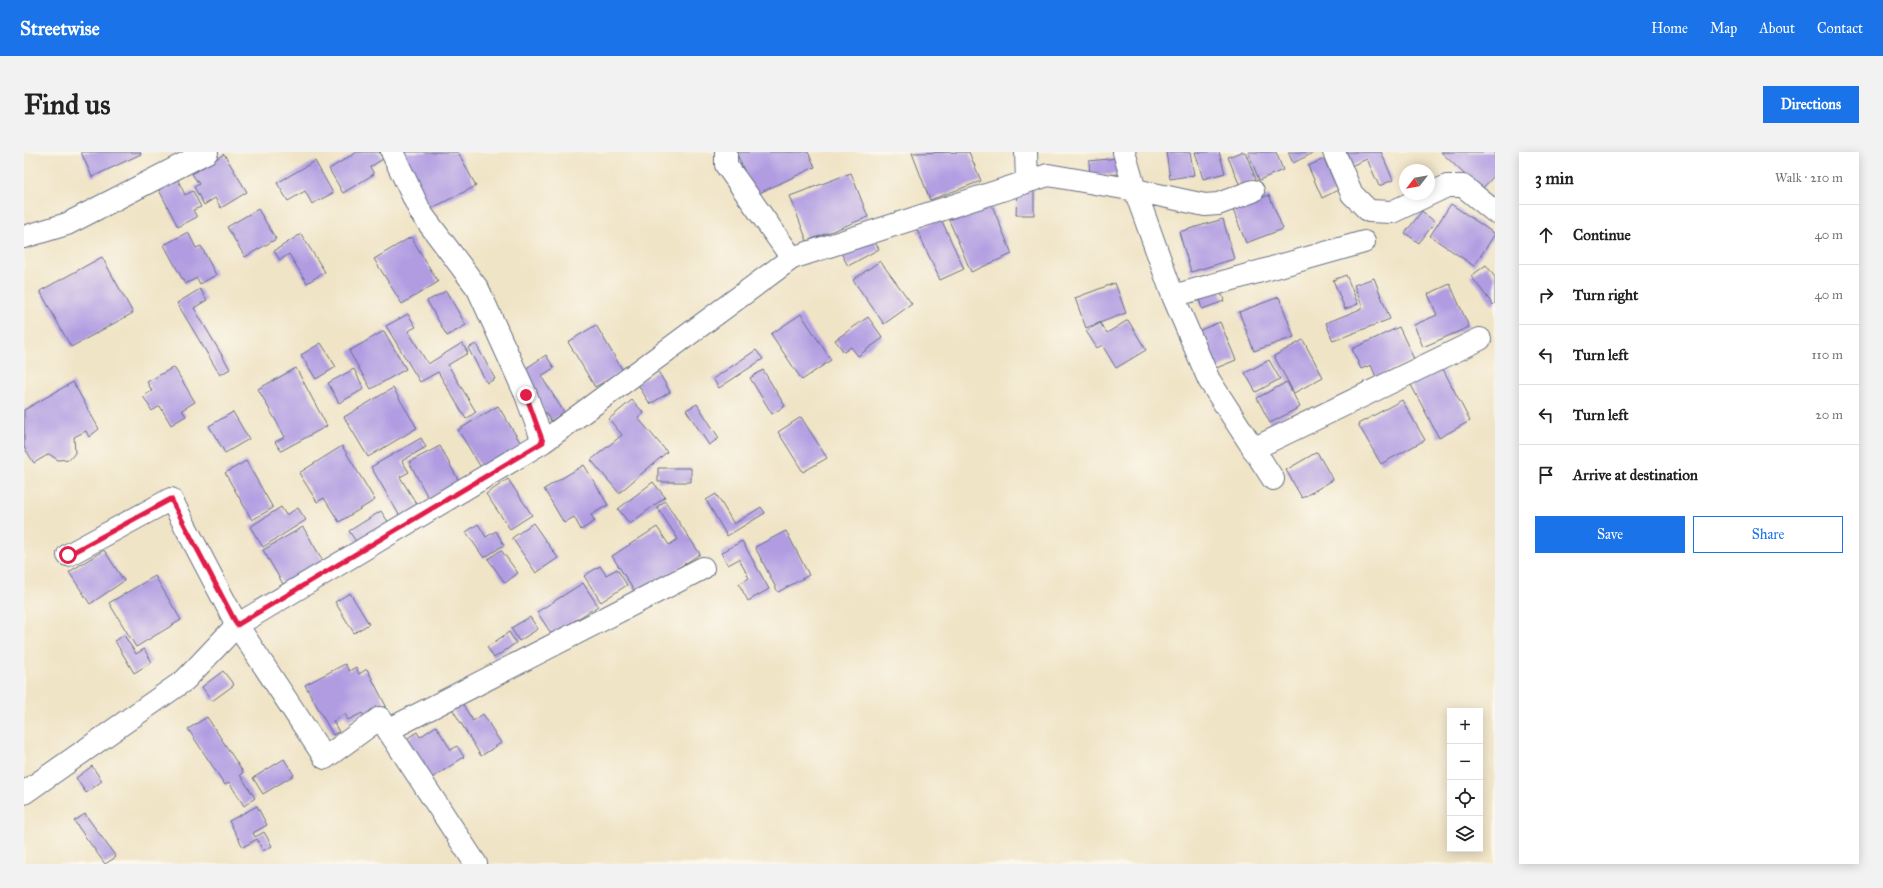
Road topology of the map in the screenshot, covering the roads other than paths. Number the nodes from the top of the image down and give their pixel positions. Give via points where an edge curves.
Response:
1 (207, 152) edge
2 (392, 152) edge
3 (726, 152) edge
4 (1026, 152) edge
5 (1124, 152) edge
6 (1334, 152) edge
7 (1026, 181) junction
8 (1135, 190) junction
9 (1253, 191) dead end
10 (1495, 212) edge
11 (24, 237) edge
12 (1364, 242) dead end
13 (792, 258) junction
14 (1173, 296) junction
15 (1480, 339) dead end
16 (543, 442) junction
17 (1253, 449) junction
18 (1272, 480) dead end
19 (68, 555) dead end
20 (703, 568) dead end
21 (237, 625) junction
22 (388, 730) junction
23 (24, 793) edge
24 (476, 864) edge

1 - 11 street via 67,224
2 - 16 street via 421,213 478,290 526,395
3 - 13 street via 726,165
4 - 7 street
5 - 8 street
6 - 10 street via 1352,194 1369,211 1392,212 1447,186 1463,186
7 - 8 street via 1048,175
7 - 13 street
8 - 9 street via 1205,205 1218,204
8 - 14 street
12 - 14 street
13 - 16 street
14 - 17 street via 1209,380
15 - 17 street
16 - 21 street
17 - 18 street
19 - 21 street via 171,499
20 - 22 street
21 - 22 street via 325,758 380,718
21 - 23 street via 185,680
22 - 24 street

